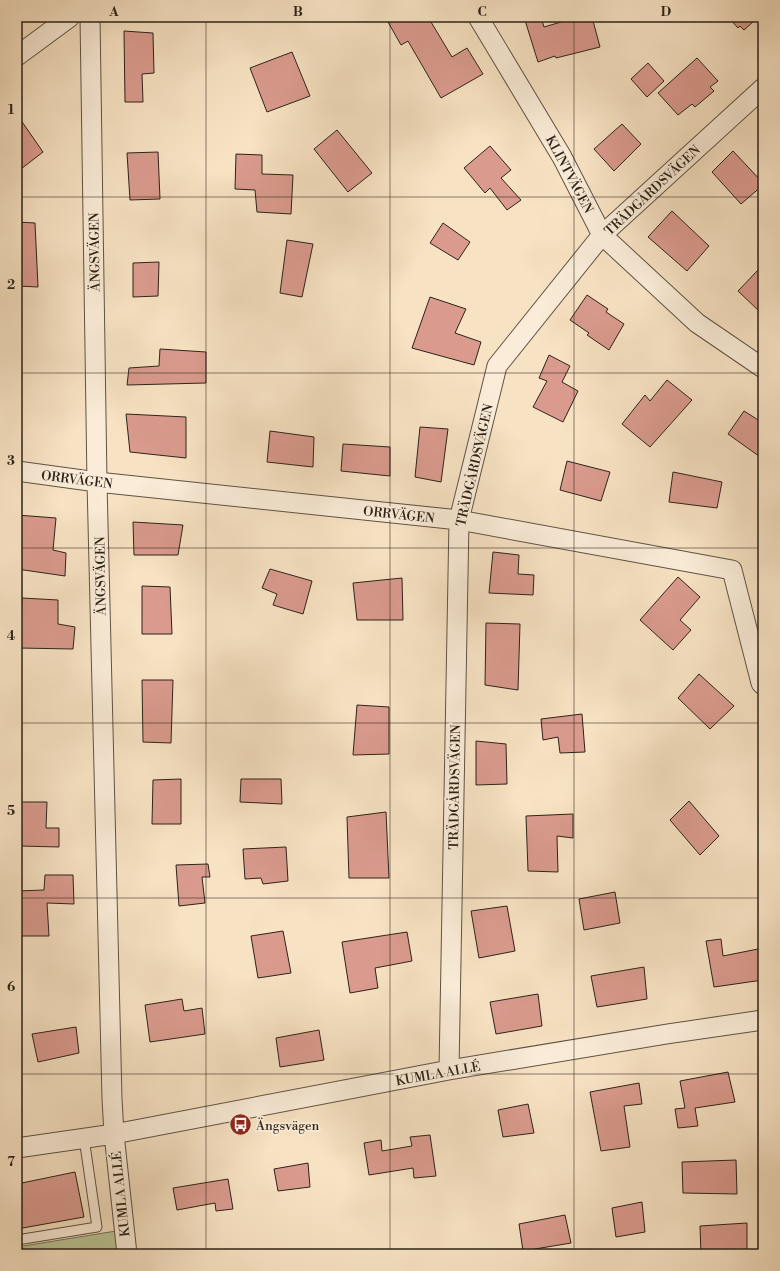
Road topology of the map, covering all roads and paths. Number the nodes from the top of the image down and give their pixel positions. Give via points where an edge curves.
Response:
1 (70, 17) edge
2 (90, 17) edge
3 (478, 17) edge
4 (17, 56) edge
5 (763, 88) edge
6 (602, 236) junction
7 (763, 368) edge
8 (17, 471) edge
9 (97, 482) junction
10 (459, 520) junction
11 (763, 684) edge
12 (763, 1020) edge
13 (449, 1070) junction
14 (114, 1134) junction
15 (84, 1138) junction
16 (17, 1148) edge
17 (17, 1240) edge
18 (127, 1254) edge

1 - 4 street
2 - 9 street, ÄNGSVÄGEN
3 - 6 street, KLINTVÄGEN via 562,157
5 - 6 street, TRÄDGÅRDSVÄGEN
6 - 7 street, KLINTVÄGEN via 697,323
6 - 10 street, TRÄDGÅRDSVÄGEN via 497,366
8 - 9 street, ORRVÄGEN
9 - 10 street, ORRVÄGEN
9 - 14 street, ÄNGSVÄGEN
10 - 11 street, ORRVÄGEN via 732,570
10 - 13 street, TRÄDGÅRDSVÄGEN
12 - 13 street, KUMLA ALLÉ
13 - 14 street, KUMLA ALLÉ
14 - 15 street, KUMLA ALLÉ
14 - 18 street, KUMLA ALLÉ
15 - 16 street, KUMLA ALLÉ
15 - 17 lane via 97,1228

